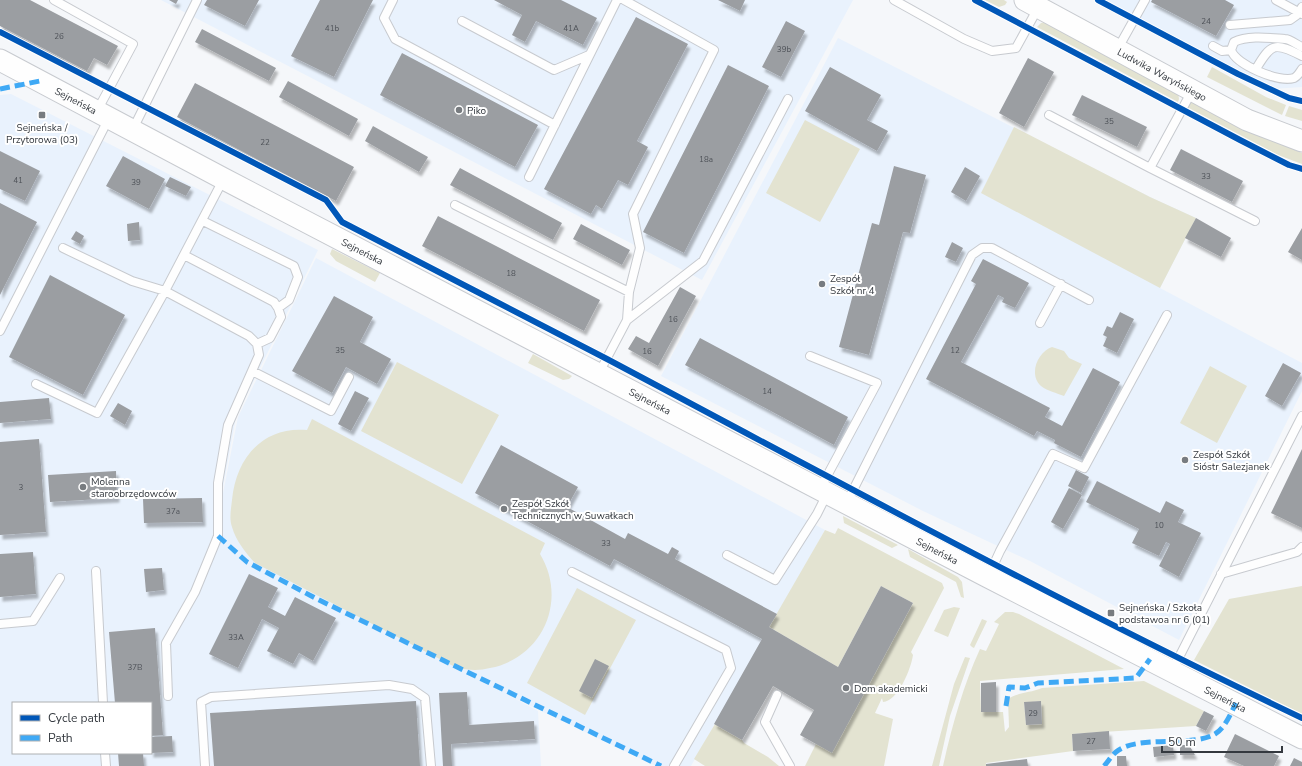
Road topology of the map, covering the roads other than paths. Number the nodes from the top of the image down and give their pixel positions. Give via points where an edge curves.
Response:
1 (54, 0) edge
2 (197, 0) edge
3 (393, 0) edge
4 (617, 0) edge
5 (624, 0) edge
6 (894, 0) edge
7 (1145, 0) edge
8 (1276, 0) edge
9 (1032, 3) edge
10 (1301, 11) edge
11 (462, 21) dead end
12 (1230, 25) dead end
13 (1256, 38) junction
14 (1282, 43) junction
15 (1213, 46) dead end
16 (1302, 47) edge
17 (1117, 50) junction
18 (1231, 50) junction
19 (1264, 54) junction
20 (589, 55) junction
21 (1302, 56) edge
22 (0, 60) edge
23 (1302, 69) edge
24 (1256, 70) junction
25 (1192, 91) junction
26 (788, 99) dead end
27 (103, 114) junction
28 (1049, 115) dead end
29 (555, 125) junction
30 (132, 129) junction
31 (1302, 140) edge
32 (1150, 168) junction
33 (529, 177) dead end
34 (224, 179) junction
35 (454, 205) dead end
36 (203, 221) junction
37 (1255, 221) dead end
38 (63, 248) dead end
39 (184, 255) junction
40 (1060, 284) junction
41 (166, 291) junction
42 (629, 292) junction
43 (1089, 300) dead end
44 (278, 308) junction
45 (1167, 315) dead end
46 (627, 320) junction
47 (1040, 323) dead end
48 (0, 331) edge
49 (257, 344) junction
50 (810, 356) dead end
51 (252, 371) junction
52 (599, 373) junction
53 (349, 378) dead end
54 (36, 384) dead end
55 (1302, 416) edge
56 (824, 491) junction
57 (846, 502) junction
58 (1302, 547) edge
59 (727, 555) dead end
60 (96, 571) dead end
61 (572, 572) dead end
62 (1221, 574) junction
63 (988, 577) junction
64 (60, 578) dead end
65 (0, 624) edge
66 (1172, 671) junction
67 (777, 695) dead end
68 (168, 696) dead end
69 (103, 702) edge
70 (1302, 738) edge
71 (105, 754) edge
72 (106, 766) edge
73 (205, 766) edge
74 (431, 766) edge
75 (674, 766) edge
76 (790, 766) edge

1 - 27 lane via 132,44
2 - 30 lane
3 - 29 lane via 384,18 395,39
4 - 20 lane
5 - 42 lane via 714,50 633,214 640,248
6 - 9 lane via 964,39 992,51 1016,48
7 - 17 lane
8 - 10 lane
9 - 17 street, Ludwika Waryńskiego
10 - 12 lane via 1290,20
11 - 20 lane via 554,70
13 - 14 lane
13 - 18 lane via 1240,39 1234,42
13 - 19 lane via 1263,45
14 - 16 lane via 1285,39
14 - 19 lane
14 - 21 lane
15 - 18 lane via 1222,51
17 - 25 street, Ludwika Waryńskiego
18 - 24 lane via 1237,58
19 - 24 lane
20 - 29 lane
22 - 27 street, Sejneńska
23 - 24 lane via 1294,78 1282,79
25 - 31 street, Ludwika Waryńskiego via 1246,120
25 - 32 lane
26 - 46 lane via 703,262
27 - 30 street, Sejneńska
27 - 48 lane
28 - 32 lane
29 - 33 lane
30 - 34 street, Sejneńska
32 - 37 lane
34 - 36 lane
34 - 52 street, Sejneńska
35 - 42 lane
36 - 39 lane
36 - 44 lane via 294,266 298,277 289,300
38 - 41 lane via 132,281
39 - 41 lane
39 - 44 lane via 274,302
40 - 43 lane
40 - 47 lane
40 - 57 lane via 992,248 982,248 972,255
41 - 49 lane via 249,336
41 - 54 lane via 97,413
42 - 46 lane
44 - 49 lane via 280,317 270,338
45 - 63 lane via 1084,468 1052,454
46 - 52 lane
49 - 51 lane via 259,355
50 - 56 lane via 877,383
51 - 53 lane via 331,411
51 - 68 lane via 228,425 218,484 218,536 195,592 166,643
52 - 56 street, Sejneńska
55 - 62 lane
56 - 57 street, Sejneńska
56 - 59 lane via 817,514 775,580
57 - 63 street, Sejneńska
58 - 62 lane via 1297,552
60 - 69 lane
61 - 75 lane via 726,650 731,668
62 - 66 lane
63 - 66 street, Sejneńska
64 - 65 lane via 33,621
66 - 70 street, Sejneńska
67 - 76 lane via 765,722
71 - 72 lane
73 - 74 lane via 201,702 211,696 389,685 412,689 425,698

